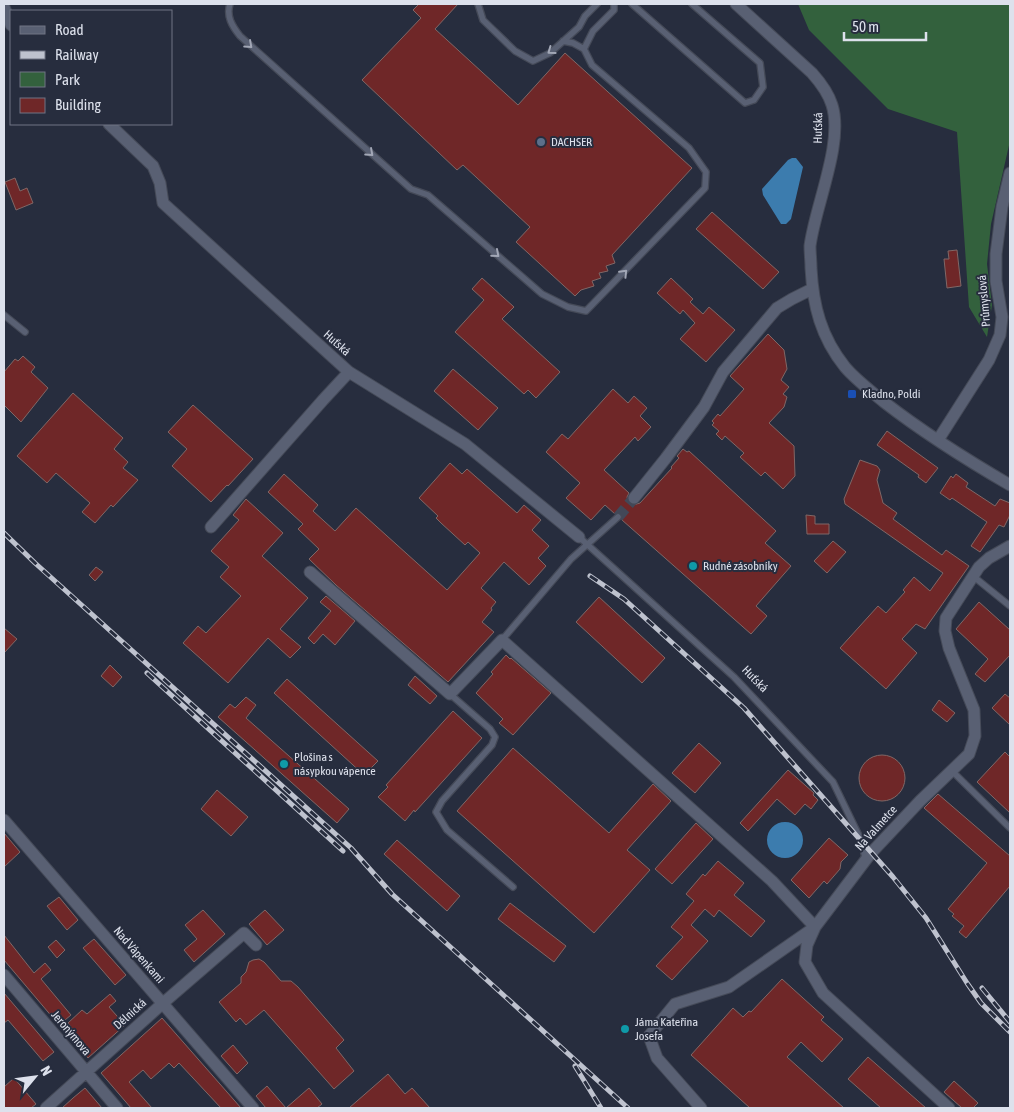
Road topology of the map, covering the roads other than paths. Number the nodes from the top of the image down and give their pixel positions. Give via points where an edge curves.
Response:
1 (230, 4) edge
2 (478, 4) edge
3 (597, 4) edge
4 (614, 4) edge
5 (632, 4) edge
6 (692, 4) edge
7 (736, 4) edge
8 (4, 7) edge
9 (10, 22) edge
10 (563, 41) junction
11 (584, 49) junction
12 (110, 125) edge
13 (1010, 173) edge
14 (812, 290) junction
15 (4, 315) edge
16 (25, 332) dead end
17 (349, 372) junction
18 (938, 440) junction
19 (1010, 485) edge
20 (634, 498) tunnel mouth
21 (618, 516) tunnel mouth
22 (210, 527) dead end
23 (584, 541) junction
24 (1010, 546) edge
25 (310, 572) dead end
26 (973, 576) junction
27 (1010, 606) edge
28 (502, 640) junction
29 (450, 694) junction
30 (952, 771) junction
31 (4, 820) edge
32 (1010, 828) edge
33 (866, 860) junction
34 (513, 887) dead end
35 (815, 927) junction
36 (256, 945) dead end
37 (4, 975) edge
38 (162, 1004) junction
39 (86, 1072) junction
40 (46, 1108) edge
41 (117, 1108) edge
42 (253, 1108) edge
43 (701, 1108) edge
44 (949, 1108) edge

1 -> 11 lane via 231,24 240,36 411,189 428,195 542,294 568,307 586,311 705,188 706,172 689,148 592,65
10 -> 2 lane via 550,53 533,61 515,51 483,20
3 - 10 lane via 585,16 580,27
4 - 11 lane via 614,10 592,31
5 - 6 lane via 744,103 754,100 763,87 760,63
7 - 14 street, Huťská via 812,73 832,104 834,132 810,246
8 - 9 street
10 - 11 lane
12 - 17 street, Huťská via 152,166 160,183 162,203
13 - 18 street, Průmyslová via 996,254 996,281 1002,316 1000,335 989,360
14 - 18 street, Huťská via 819,321 845,367 864,386
14 - 20 street via 777,308 723,372 704,406
15 - 16 lane
17 - 22 street
17 - 23 street, Huťská via 465,444
18 - 19 street, Huťská
21 - 23 lane
23 - 28 lane
23 - 33 lane, Huťská via 734,677 833,782 862,842
24 - 26 street, Na Valmetce via 989,558
25 - 29 street
26 - 27 lane
26 - 30 street, Na Valmetce via 946,618 949,648 974,710 975,736 969,754
28 - 29 street
28 - 35 street via 772,881
29 - 34 lane via 495,737 492,745 436,812 447,830
30 - 32 lane
30 - 33 street, Na Valmetce
31 - 38 street, Nad Vápenkami
33 - 35 street, Na Valmetce
35 - 43 street via 729,987 675,1004 649,1036 657,1058
35 - 44 street, Na Valmetce via 807,945 805,962 823,993
36 - 38 street, Dělnická via 244,933
37 - 39 street, Jeronýmova
38 - 39 street, Dělnická
38 - 42 street, Nad Vápenkami
39 - 40 street, Dělnická
39 - 41 street, Jeronýmova

